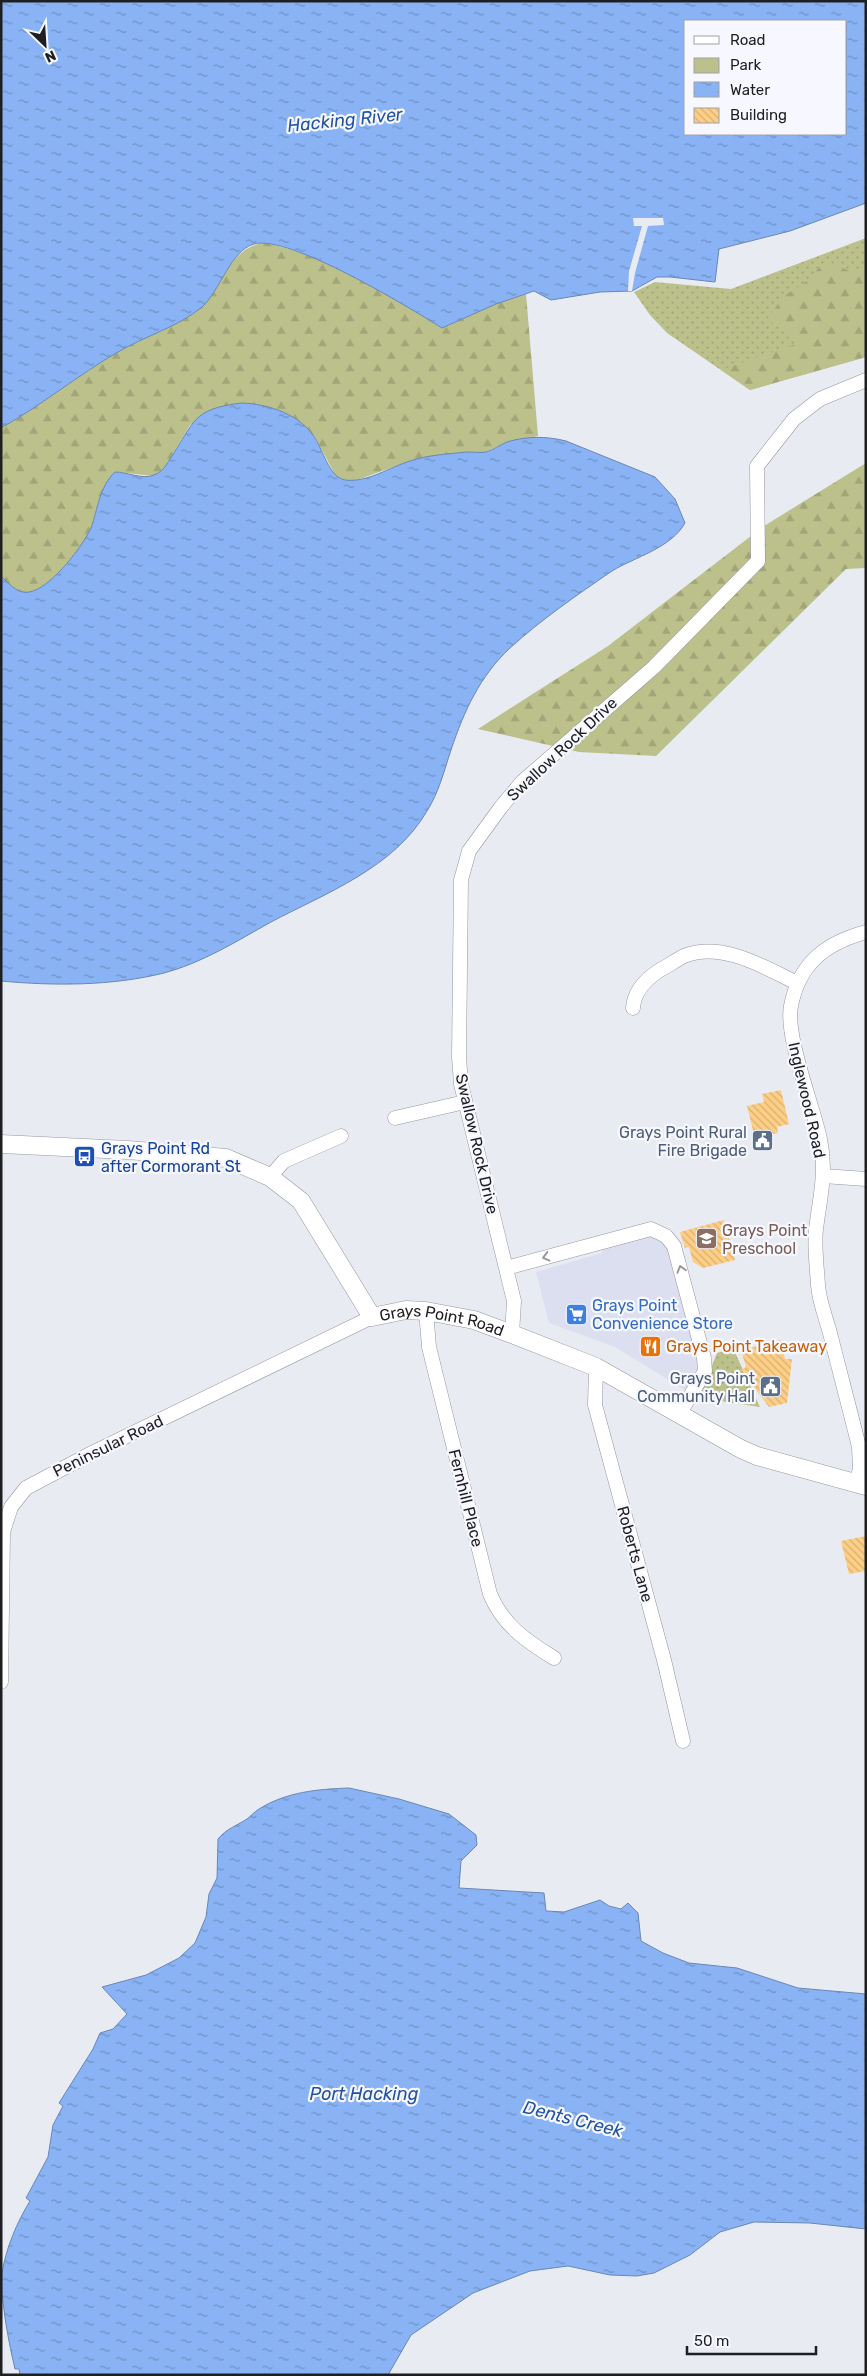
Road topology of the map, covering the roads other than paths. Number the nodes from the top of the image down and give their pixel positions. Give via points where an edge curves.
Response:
1 (866, 380) edge
2 (866, 932) edge
3 (797, 982) junction
4 (633, 1008) dead end
5 (465, 1102) junction
6 (395, 1118) dead end
7 (341, 1136) dead end
8 (1, 1144) edge
9 (823, 1176) junction
10 (270, 1177) junction
11 (866, 1179) edge
12 (506, 1268) junction
13 (426, 1311) junction
14 (372, 1317) junction
15 (512, 1334) junction
16 (596, 1367) junction
17 (680, 1413) junction
18 (861, 1484) edge
19 (554, 1658) dead end
20 (1, 1682) edge
21 (683, 1741) dead end

1 - 5 street, Swallow Rock Drive via 820,399 794,419 757,466 758,561 654,666 522,782 469,852 461,880 459,1057
2 - 3 street via 841,939 824,950
3 - 4 street via 749,960 714,952 684,956 648,977 634,998
3 - 9 street, Inglewood Road via 790,1008 791,1032 820,1140
5 - 6 street
5 - 12 street, Swallow Rock Drive
7 - 10 street via 284,1161
8 - 10 street, Grays Point Road via 226,1158
9 - 11 street
9 - 18 street, Inglewood Road via 816,1230 818,1288 859,1447
10 - 14 street, Grays Point Road via 301,1201
12 - 15 street, Swallow Rock Drive via 514,1301
17 -> 12 street via 705,1371 704,1358 681,1268 674,1246 666,1236 651,1229
13 - 14 street, Grays Point Road via 406,1310
13 - 15 street, Grays Point Road via 474,1320
13 - 19 street, Fernhill Place via 429,1347 490,1594 510,1626 526,1641
14 - 20 street, Peninsular Road via 26,1488 11,1508 3,1532
15 - 16 street, Grays Point Road
16 - 17 street, Grays Point Road
16 - 21 street, Roberts Lane via 595,1405
17 - 18 street, Grays Point Road via 757,1456

